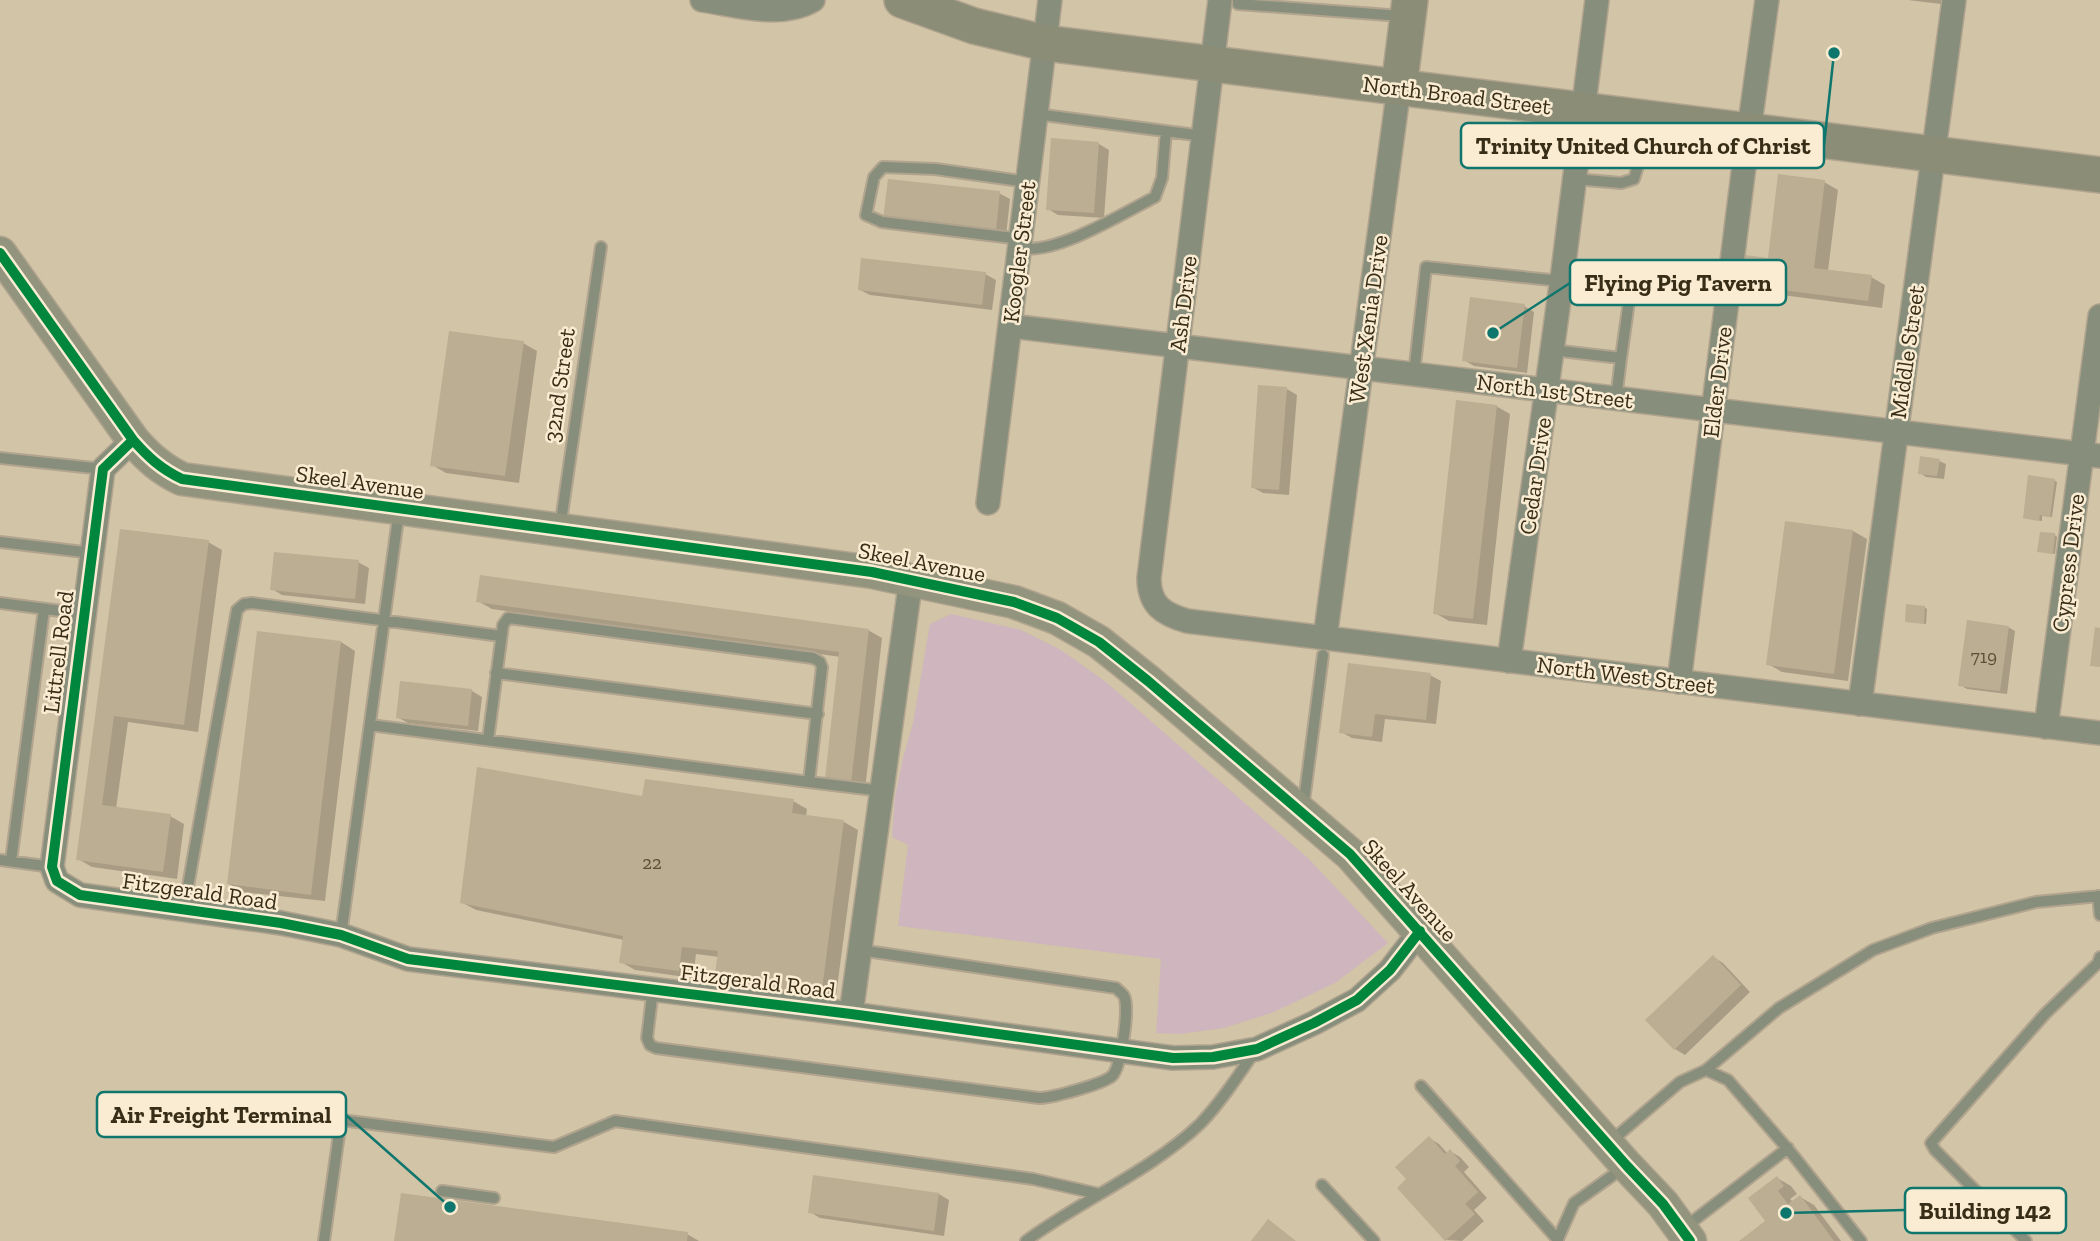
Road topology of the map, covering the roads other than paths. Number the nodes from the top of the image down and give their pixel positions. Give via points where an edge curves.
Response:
1 (702, 0) edge
2 (813, 0) edge
3 (902, 0) edge
4 (1050, 0) edge
5 (1369, 0) edge
6 (1597, 0) edge
7 (1767, 0) edge
8 (1954, 0) edge
9 (1229, 2) edge
10 (1409, 8) edge
11 (1367, 13) junction
12 (1045, 43) junction
13 (1212, 64) junction
14 (1399, 87) junction
15 (1584, 111) junction
16 (1036, 114) junction
17 (1646, 119) junction
18 (1749, 130) junction
19 (1166, 131) junction
20 (1203, 136) junction
21 (1933, 154) junction
22 (2100, 175) edge
23 (1575, 179) junction
24 (1028, 182) junction
25 (1020, 244) junction
26 (601, 247) dead end
27 (0, 253) edge
28 (1562, 276) junction
29 (1632, 280) junction
30 (1728, 292) junction
31 (2100, 316) edge
32 (1010, 326) junction
33 (1178, 346) junction
34 (1552, 350) junction
35 (1621, 358) junction
36 (1361, 368) junction
37 (1414, 374) junction
38 (1547, 390) junction
39 (1616, 398) junction
40 (1713, 410) junction
41 (1896, 432) junction
42 (133, 440) junction
43 (2091, 455) edge
44 (0, 458) edge
45 (103, 469) junction
46 (988, 503) dead end
47 (399, 508) junction
48 (560, 530) junction
49 (0, 542) edge
50 (92, 553) junction
51 (911, 579) junction
52 (0, 603) edge
53 (1157, 605) joint
54 (44, 609) junction
55 (84, 614) junction
56 (384, 621) junction
57 (501, 636) junction
58 (1324, 647) junction
59 (1509, 661) junction
60 (496, 674) junction
61 (1679, 682) junction
62 (1860, 704) junction
63 (818, 714) junction
64 (370, 725) junction
65 (2046, 727) junction
66 (2100, 733) edge
67 (488, 740) junction
68 (809, 782) junction
69 (882, 791) junction
70 (1302, 812) junction
71 (6, 860) edge
72 (55, 874) junction
73 (2099, 896) edge
74 (184, 909) junction
75 (2100, 915) edge
76 (1420, 931) junction
77 (341, 935) junction
78 (860, 950) junction
79 (2100, 957) edge
80 (653, 989) junction
81 (851, 1014) junction
82 (1257, 1049) junction
83 (1121, 1051) junction
84 (1706, 1070) junction
85 (1421, 1086) dead end
86 (1788, 1148) junction
87 (1617, 1155) junction
88 (1322, 1185) dead end
89 (442, 1191) dead end
90 (1099, 1194) junction
91 (494, 1198) dead end
92 (1686, 1235) edge
93 (324, 1241) edge
94 (1026, 1241) edge
95 (1374, 1241) edge
96 (1558, 1241) edge
97 (1861, 1241) edge
98 (2026, 1241) edge

1 - 2 street via 782,9
3 - 12 main road, North Broad Street via 974,26
4 - 12 street, Koogler Street
5 - 11 lane
6 - 15 street, Cedar Drive
7 - 18 street, Elder Drive
8 - 21 street, Middle Street
9 - 11 lane
9 - 13 street, Ash Drive
10 - 11 lane
10 - 14 main road, West Xenia Drive
12 - 13 main road, North Broad Street
12 - 16 street, Koogler Street
13 - 14 main road, North Broad Street
13 - 20 street, Ash Drive
14 - 15 main road, North Broad Street
14 - 36 street, West Xenia Drive
15 - 17 main road, North Broad Street
15 - 23 street, Cedar Drive
16 - 19 lane
16 - 24 street, Koogler Street
17 - 18 main road, North Broad Street
17 - 23 lane via 1634,178 1627,183
18 - 21 main road, North Broad Street
18 - 30 street, Elder Drive
19 - 20 lane
19 - 25 lane via 1162,178 1155,197 1068,241 1040,248
20 - 33 street, Ash Drive
21 - 22 main road, North Broad Street
21 - 41 street, Middle Street
23 - 28 street, Cedar Drive
24 - 25 street, Koogler Street
24 - 25 lane via 883,167 874,177 866,215 882,222
25 - 32 street, Koogler Street
26 - 48 lane, 32nd Street
27 - 42 street, Skeel Avenue
28 - 29 lane
28 - 34 street, Cedar Drive
28 - 37 lane via 1426,267
29 - 30 lane
29 - 35 lane
30 - 40 street, Elder Drive
31 - 43 street, Cypress Drive
32 - 33 street, North 1st Street
32 - 46 street, Koogler Street
33 - 36 street, North 1st Street
33 - 53 street, Ash Drive via 1149,578 1149,593
34 - 35 lane
34 - 38 street, Cedar Drive
35 - 39 lane
36 - 37 street, North 1st Street
36 - 58 street, West Xenia Drive
37 - 38 street, North 1st Street
38 - 39 street, North 1st Street
38 - 59 street, Cedar Drive
39 - 40 street, North 1st Street
40 - 41 street, North 1st Street
40 - 61 street, Elder Drive
41 - 43 street, North 1st Street
41 - 62 street, Middle Street
42 - 45 street
42 - 47 street, Skeel Avenue via 153,462 181,479
43 - 65 street, Cypress Drive
44 - 45 lane
45 - 50 street, Littrell Road
47 - 48 street, Skeel Avenue
47 - 56 lane
48 - 51 street, Skeel Avenue
49 - 50 lane
50 - 55 street, Littrell Road
51 - 69 street
51 - 70 street, Skeel Avenue via 1014,601 1082,631
52 - 54 lane
53 - 58 street, North West Street via 1170,616 1187,621
54 - 55 lane
54 - 71 lane
55 - 72 street, Littrell Road
56 - 57 lane
56 - 64 lane
56 - 74 lane via 252,603 237,610
57 - 60 lane
57 - 63 lane via 508,618 813,658 822,667
58 - 59 street, North West Street
58 - 70 lane
59 - 61 street, North West Street
60 - 63 lane
60 - 67 lane
61 - 62 street, North West Street
62 - 65 street, North West Street
63 - 68 lane
64 - 67 lane
64 - 77 lane
65 - 66 street, North West Street
67 - 68 lane
68 - 69 lane
69 - 78 street
70 - 76 street, Skeel Avenue via 1350,854
71 - 72 lane
72 - 74 street, Fitzgerald Road via 80,895
73 - 75 lane
73 - 84 lane via 2036,902 1931,928 1873,950 1779,1008
74 - 77 street, Fitzgerald Road
76 - 82 street, Fitzgerald Road via 1390,970 1357,1000
76 - 87 street, Skeel Avenue
77 - 80 street, Fitzgerald Road via 408,959
78 - 81 street
78 - 83 lane via 1116,988 1124,995 1126,1007
79 - 98 lane via 1931,1143
80 - 81 street, Fitzgerald Road
80 - 83 lane via 647,1038 656,1048 1048,1098 1111,1078
81 - 83 street, Fitzgerald Road
82 - 83 street, Fitzgerald Road via 1173,1058
82 - 90 lane via 1199,1124
84 - 86 lane via 1728,1080
84 - 87 lane via 1680,1082
85 - 96 lane
86 - 92 lane
86 - 97 lane
87 - 92 street, Skeel Avenue
87 - 96 lane via 1574,1203
88 - 95 lane
89 - 91 lane
90 - 93 lane via 1033,1179 615,1121 554,1147 341,1119
90 - 94 lane

